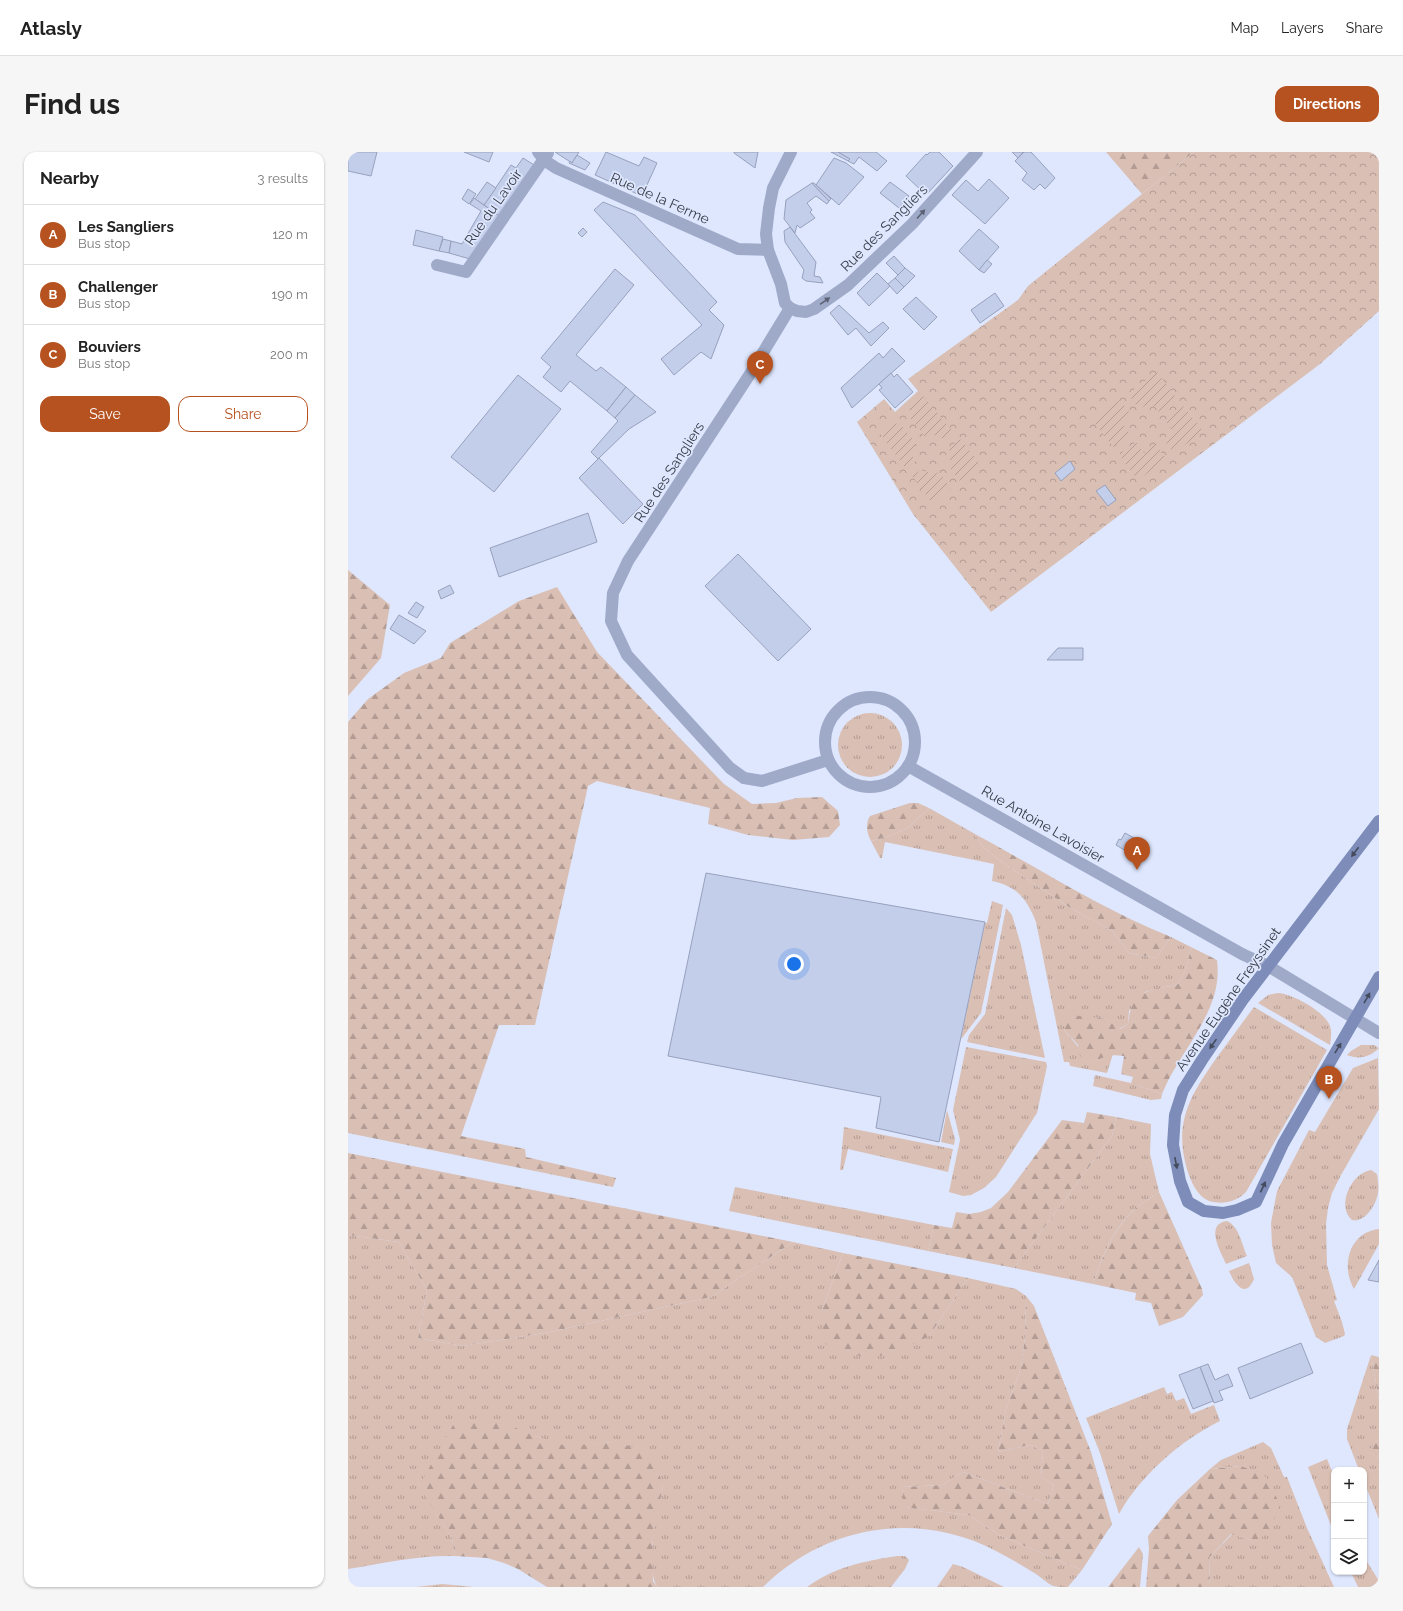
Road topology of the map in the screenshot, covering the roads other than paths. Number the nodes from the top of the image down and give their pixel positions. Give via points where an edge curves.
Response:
1 (791, 152) edge
2 (977, 152) edge
3 (544, 155) edge
4 (768, 250) junction
5 (437, 265) dead end
6 (790, 308) junction
7 (828, 760) junction
8 (908, 766) junction
9 (1379, 821) edge
10 (1268, 966) junction
11 (1379, 977) edge
12 (1355, 1019) junction
13 (1379, 1033) edge

1 - 4 street via 773,188 766,234
6 -> 2 street, Rue des Sangliers via 806,312 814,309 848,285 912,224
3 - 4 street, Rue de la Ferme via 556,168 738,249
3 - 5 street, Rue du Lavoir via 466,272
4 - 6 street via 785,303
6 - 7 street, Rue des Sangliers via 628,561 613,593 611,620 627,655 730,768 744,778 762,781
7 - 8 street via 835,772 846,781 859,786 887,784
7 - 8 street via 824,745 826,729 833,715 844,704 858,697 874,696 889,700 902,709 911,722 915,744
8 - 10 street, Rue Antoine Lavoisier via 1242,954
9 -> 10 street, Avenue Eugène Freyssinet
10 - 12 street, Rue Antoine Lavoisier
10 -> 12 street, Avenue Eugène Freyssinet via 1183,1090 1176,1115 1173,1145 1176,1165 1188,1202 1204,1211 1223,1213 1256,1202 1283,1144
12 -> 11 street, Avenue Eugène Freyssinet
12 - 13 street, Rue Antoine Lavoisier

